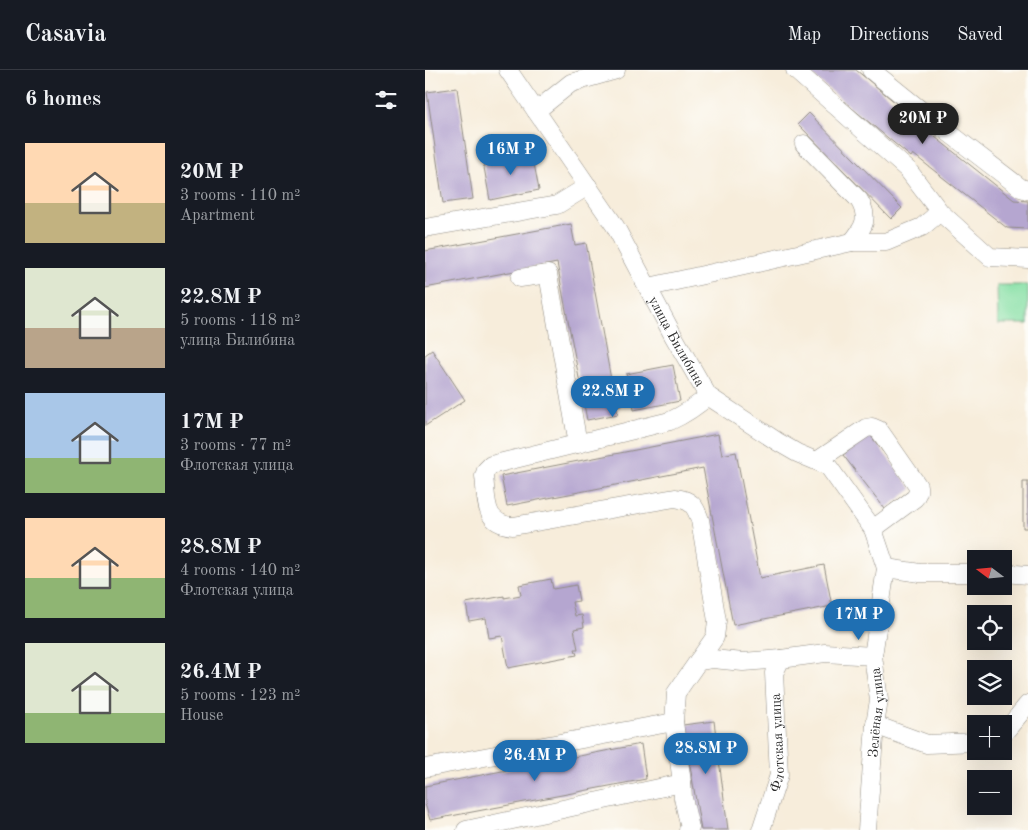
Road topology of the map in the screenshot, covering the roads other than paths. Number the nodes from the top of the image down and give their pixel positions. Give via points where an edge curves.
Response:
1 (508, 70) edge
2 (616, 70) edge
3 (795, 70) edge
4 (871, 70) edge
5 (536, 111) junction
6 (804, 144) dead end
7 (588, 186) junction
8 (1028, 190) edge
9 (940, 212) junction
10 (425, 228) edge
11 (852, 242) junction
12 (1028, 259) edge
13 (520, 278) dead end
14 (649, 287) junction
15 (707, 396) junction
16 (579, 444) junction
17 (817, 461) junction
18 (873, 529) junction
19 (886, 568) junction
20 (967, 573) edge
21 (1013, 574) edge
22 (1028, 575) edge
23 (873, 656) junction
24 (781, 659) junction
25 (698, 661) junction
26 (1028, 704) edge
27 (674, 722) junction
28 (1012, 723) edge
29 (875, 725) junction
30 (967, 742) edge
31 (425, 768) edge
32 (682, 783) junction
33 (466, 830) edge
34 (688, 830) edge
35 (761, 830) edge
36 (867, 830) edge

1 - 5 street, улица Билибина
2 - 5 street via 571,83
3 - 9 street via 908,170
4 - 8 street via 1021,188
5 - 7 street, улица Билибина
6 - 11 street via 863,207 866,215 863,226
7 - 10 street via 557,205
7 - 14 street, улица Билибина
9 - 11 street via 922,227 886,242
9 - 12 street via 990,257
11 - 14 street
13 - 16 street via 549,274
14 - 15 street, улица Билибина
15 - 16 street via 696,407 670,421
15 - 17 street, улица Билибина via 778,442
16 - 25 street via 491,465 484,476 489,515 495,522 513,526 675,498 685,499 695,507 700,520 717,621 715,638
17 - 18 street, улица Билибина via 828,466
17 - 18 street via 866,428 879,430 919,486 915,498
18 - 19 street, улица Билибина
19 - 20 street via 921,573
19 - 23 street, Зелёная улица
21 - 22 street
23 - 24 street via 825,653
23 - 29 street, Зелёная улица via 879,700
24 - 25 street
24 - 35 street, Флотская улица via 774,673 779,775
25 - 27 street via 677,693
26 - 28 street
27 - 31 street
27 - 32 street
29 - 30 street via 927,744
29 - 36 street, Зелёная улица
32 - 33 street
32 - 34 street

